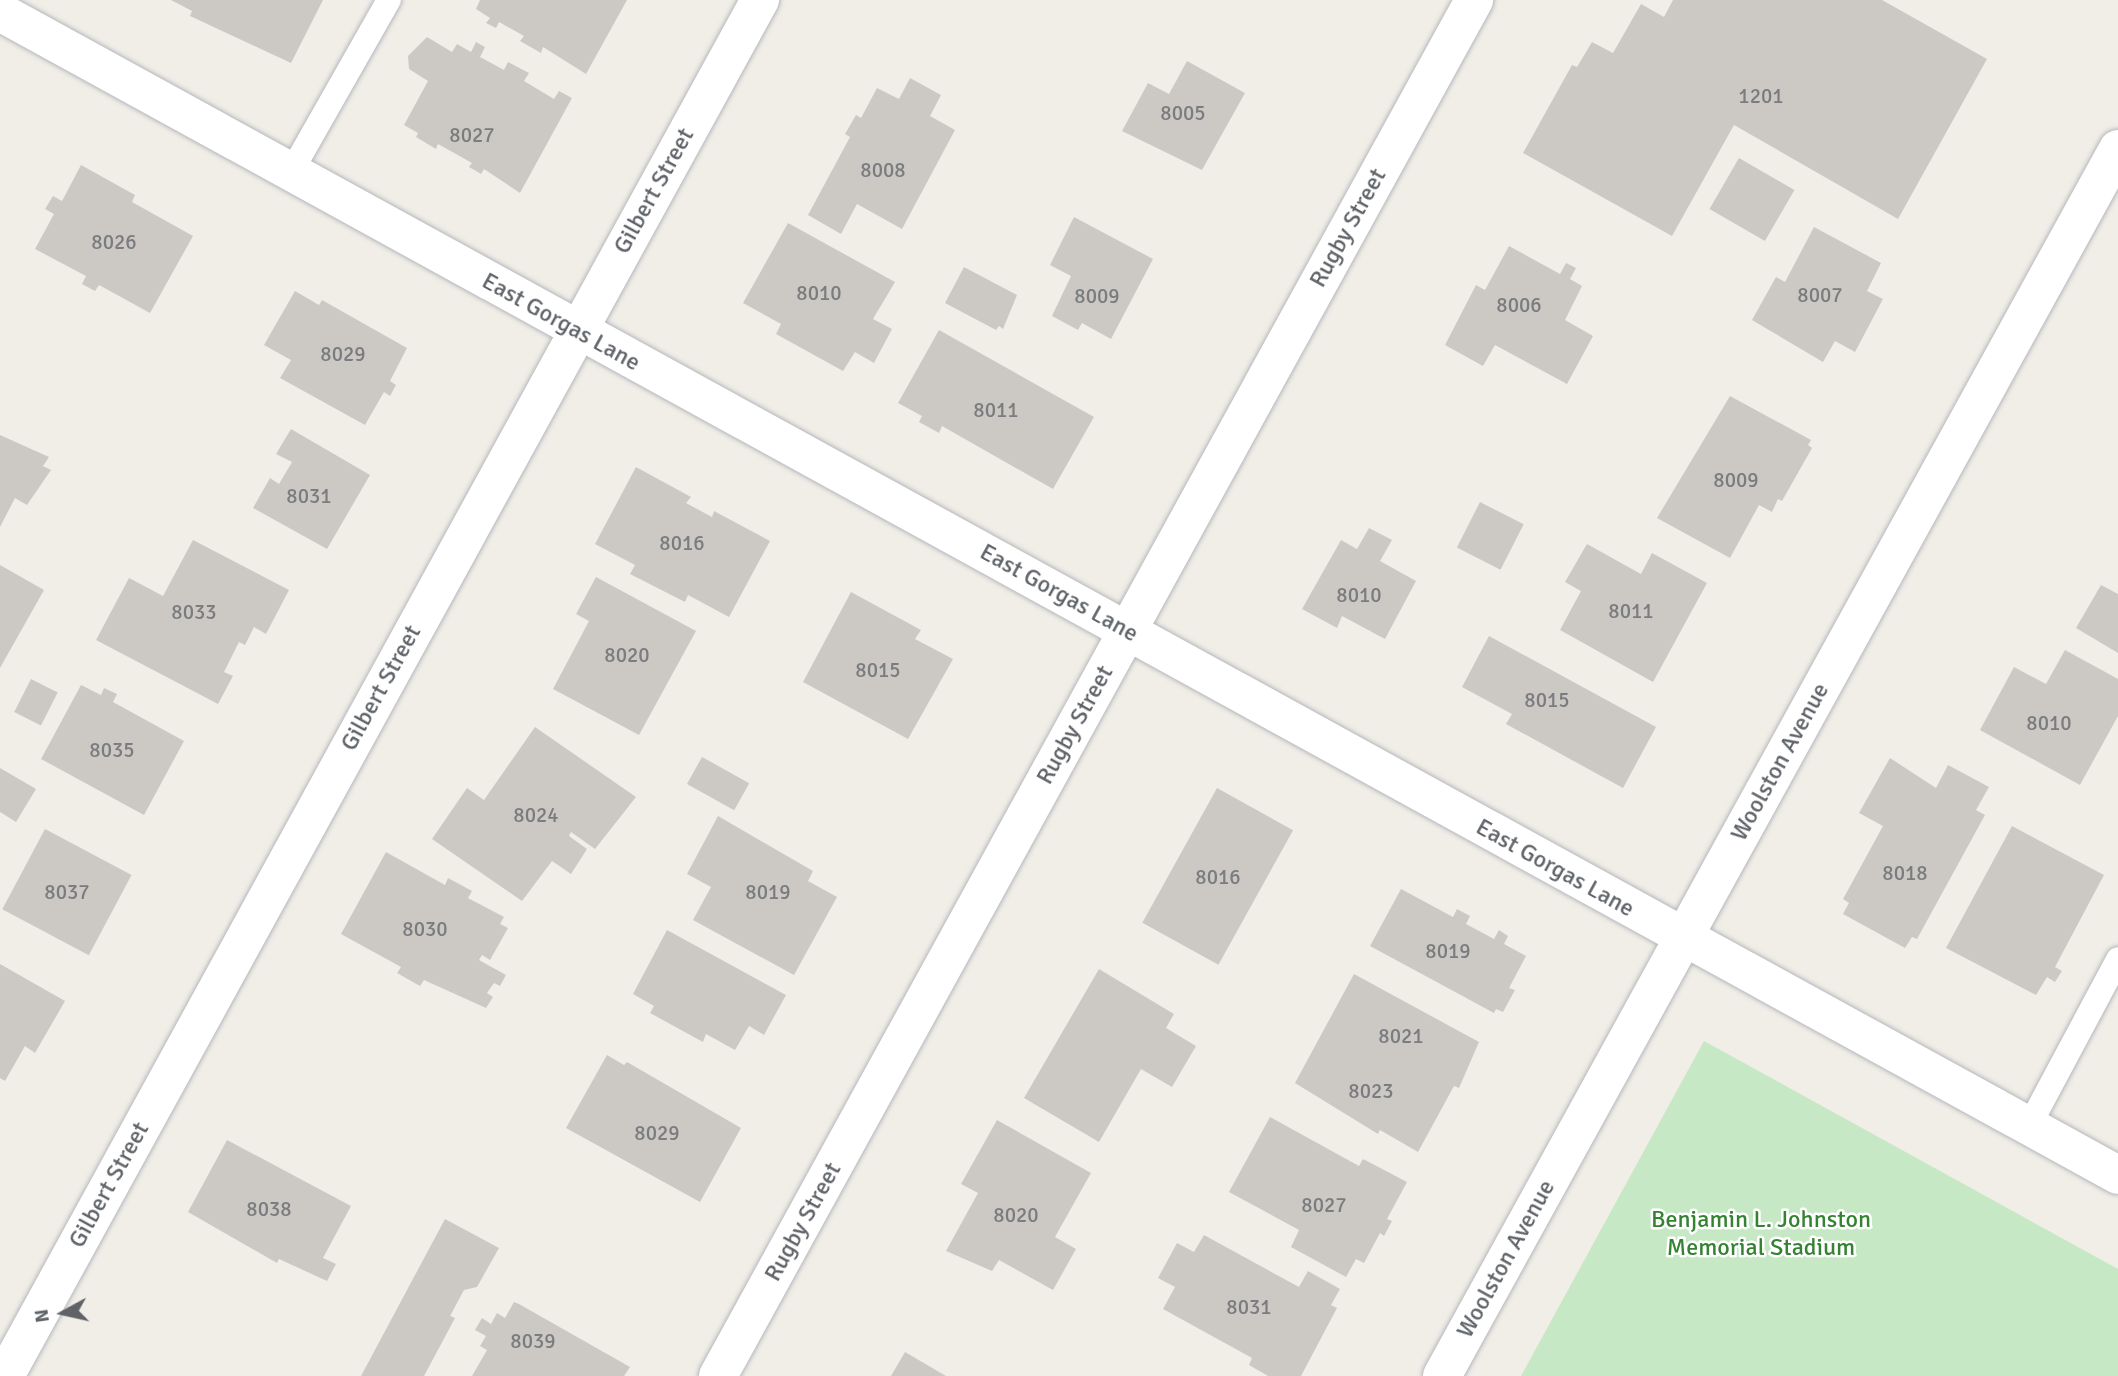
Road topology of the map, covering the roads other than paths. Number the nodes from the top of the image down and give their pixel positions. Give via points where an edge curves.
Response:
1 (389, 0) edge
2 (760, 0) edge
3 (1474, 0) edge
4 (7, 16) edge
5 (2118, 149) edge
6 (290, 174) junction
7 (577, 331) junction
8 (1127, 630) junction
9 (1683, 938) junction
10 (2118, 959) edge
11 (2029, 1126) junction
12 (2118, 1175) edge
13 (5, 1376) edge
14 (718, 1376) edge
15 (1442, 1376) edge

1 - 6 lane
2 - 7 street, Gilbert Street
3 - 8 street, Rugby Street
4 - 6 street, East Gorgas Lane
5 - 9 street, Woolston Avenue
6 - 7 street, East Gorgas Lane
7 - 8 street, East Gorgas Lane
7 - 13 street, Gilbert Street
8 - 9 street, East Gorgas Lane
8 - 14 street, Rugby Street
9 - 11 street, East Gorgas Lane
9 - 15 street, Woolston Avenue
10 - 11 lane
11 - 12 street, East Gorgas Lane

